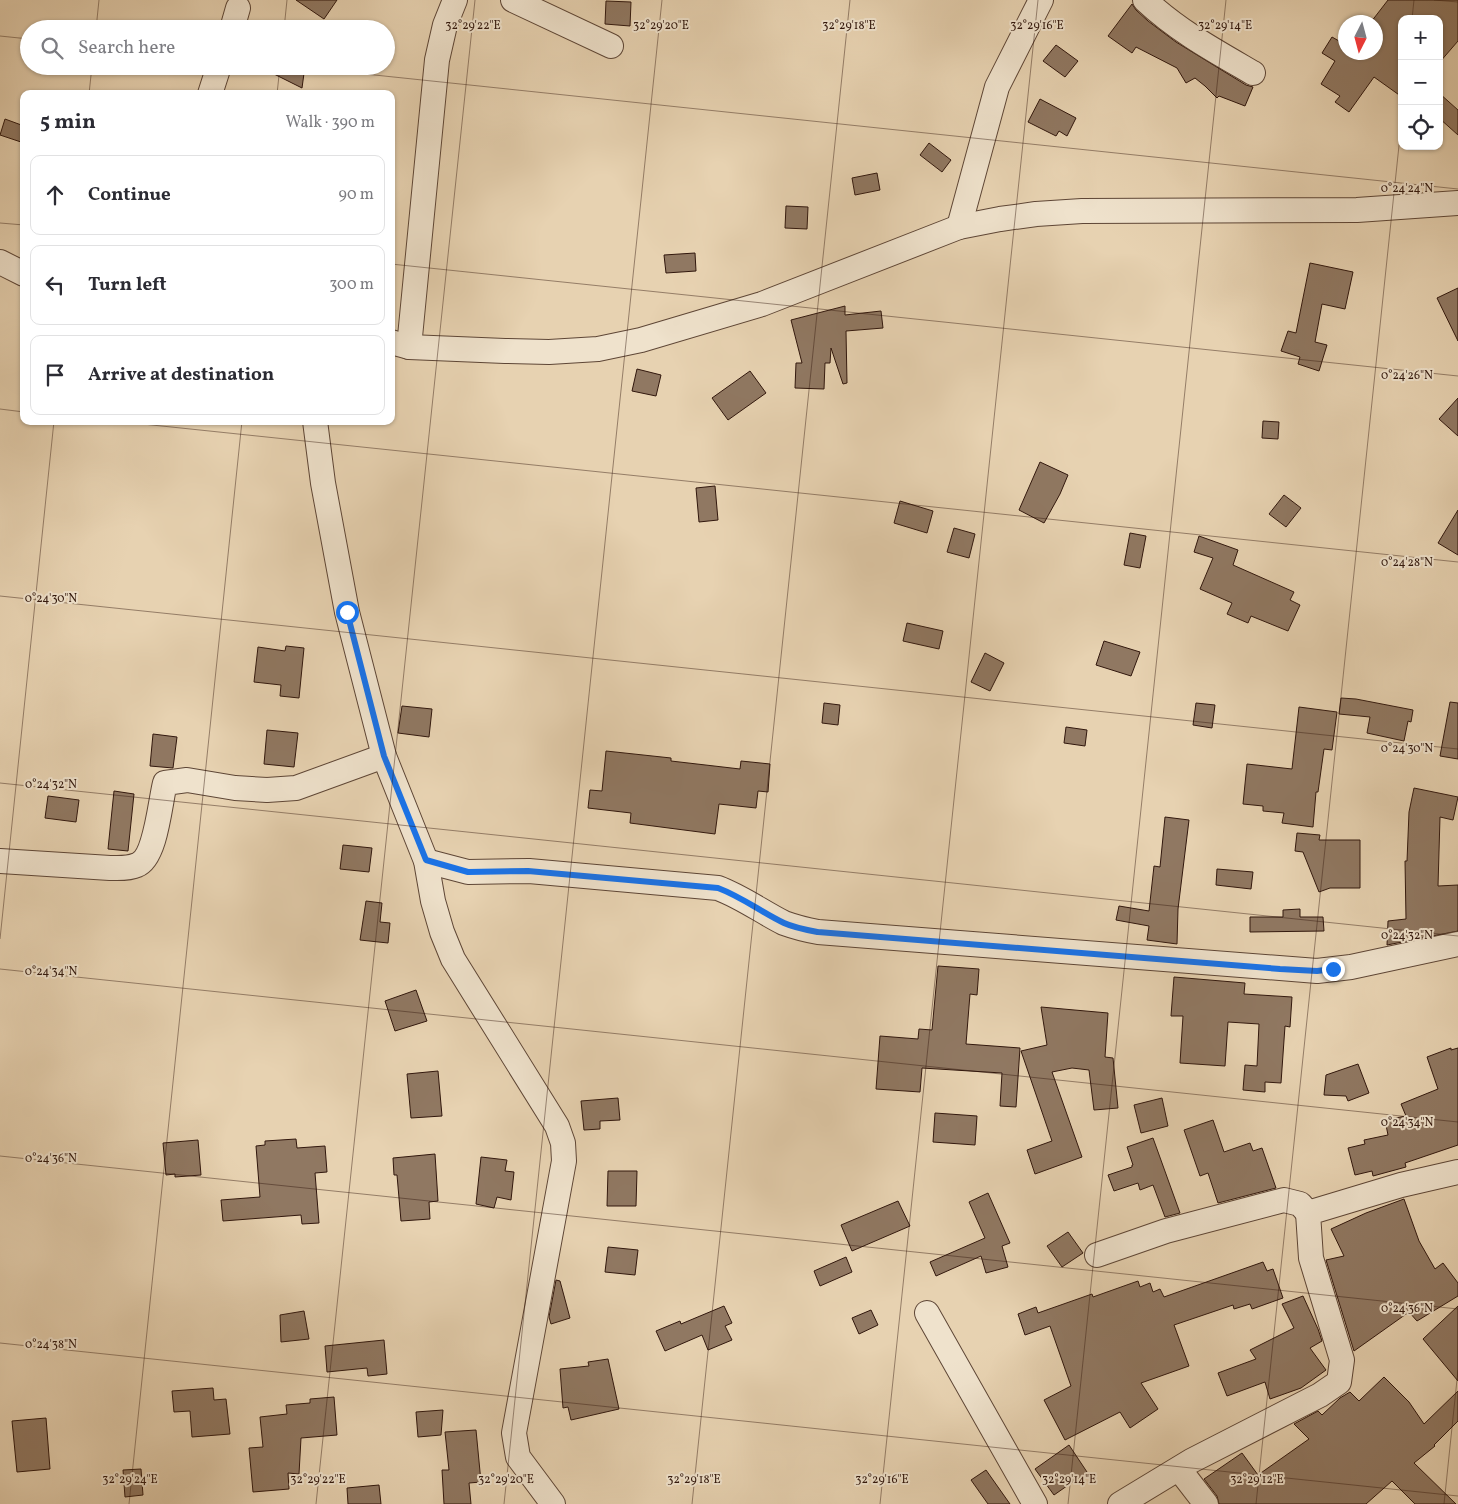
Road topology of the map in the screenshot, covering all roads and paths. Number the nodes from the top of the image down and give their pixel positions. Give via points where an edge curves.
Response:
1 (455, 0) edge
2 (514, 0) edge
3 (1041, 0) edge
4 (1145, 0) edge
5 (611, 46) dead end
6 (1253, 73) dead end
7 (216, 75) edge
8 (211, 90) edge
9 (1458, 203) edge
10 (959, 227) junction
11 (0, 262) edge
12 (20, 272) edge
13 (400, 345) edge
14 (316, 425) edge
15 (384, 756) junction
16 (426, 860) junction
17 (0, 861) edge
18 (1458, 944) edge
19 (1458, 1172) edge
20 (1308, 1213) junction
21 (1097, 1255) dead end
22 (927, 1313) dead end
23 (1179, 1469) junction
24 (553, 1504) edge
25 (1035, 1504) edge
26 (1120, 1504) edge
27 (1206, 1504) edge

1 - 13 street via 437,60
2 - 5 street
3 - 10 street via 997,87
4 - 6 street via 1193,39
7 - 8 street
9 - 10 street via 1357,210 1082,210
10 - 13 street via 762,304 641,340 598,349 549,352
11 - 12 street
14 - 15 street via 347,612
15 - 16 street
15 - 17 street via 296,788 235,788 187,780 165,783 157,827 146,858 139,865 110,868
16 - 18 street via 468,872 528,871 718,888 799,928 838,933 1317,971
16 - 24 street via 433,901 453,959 557,1126 562,1143 564,1161 514,1433 518,1457
19 - 20 street
20 - 21 street via 1300,1204 1284,1200 1166,1231
20 - 23 street via 1310,1258 1342,1360 1339,1382
22 - 25 street
23 - 26 street
23 - 27 street

